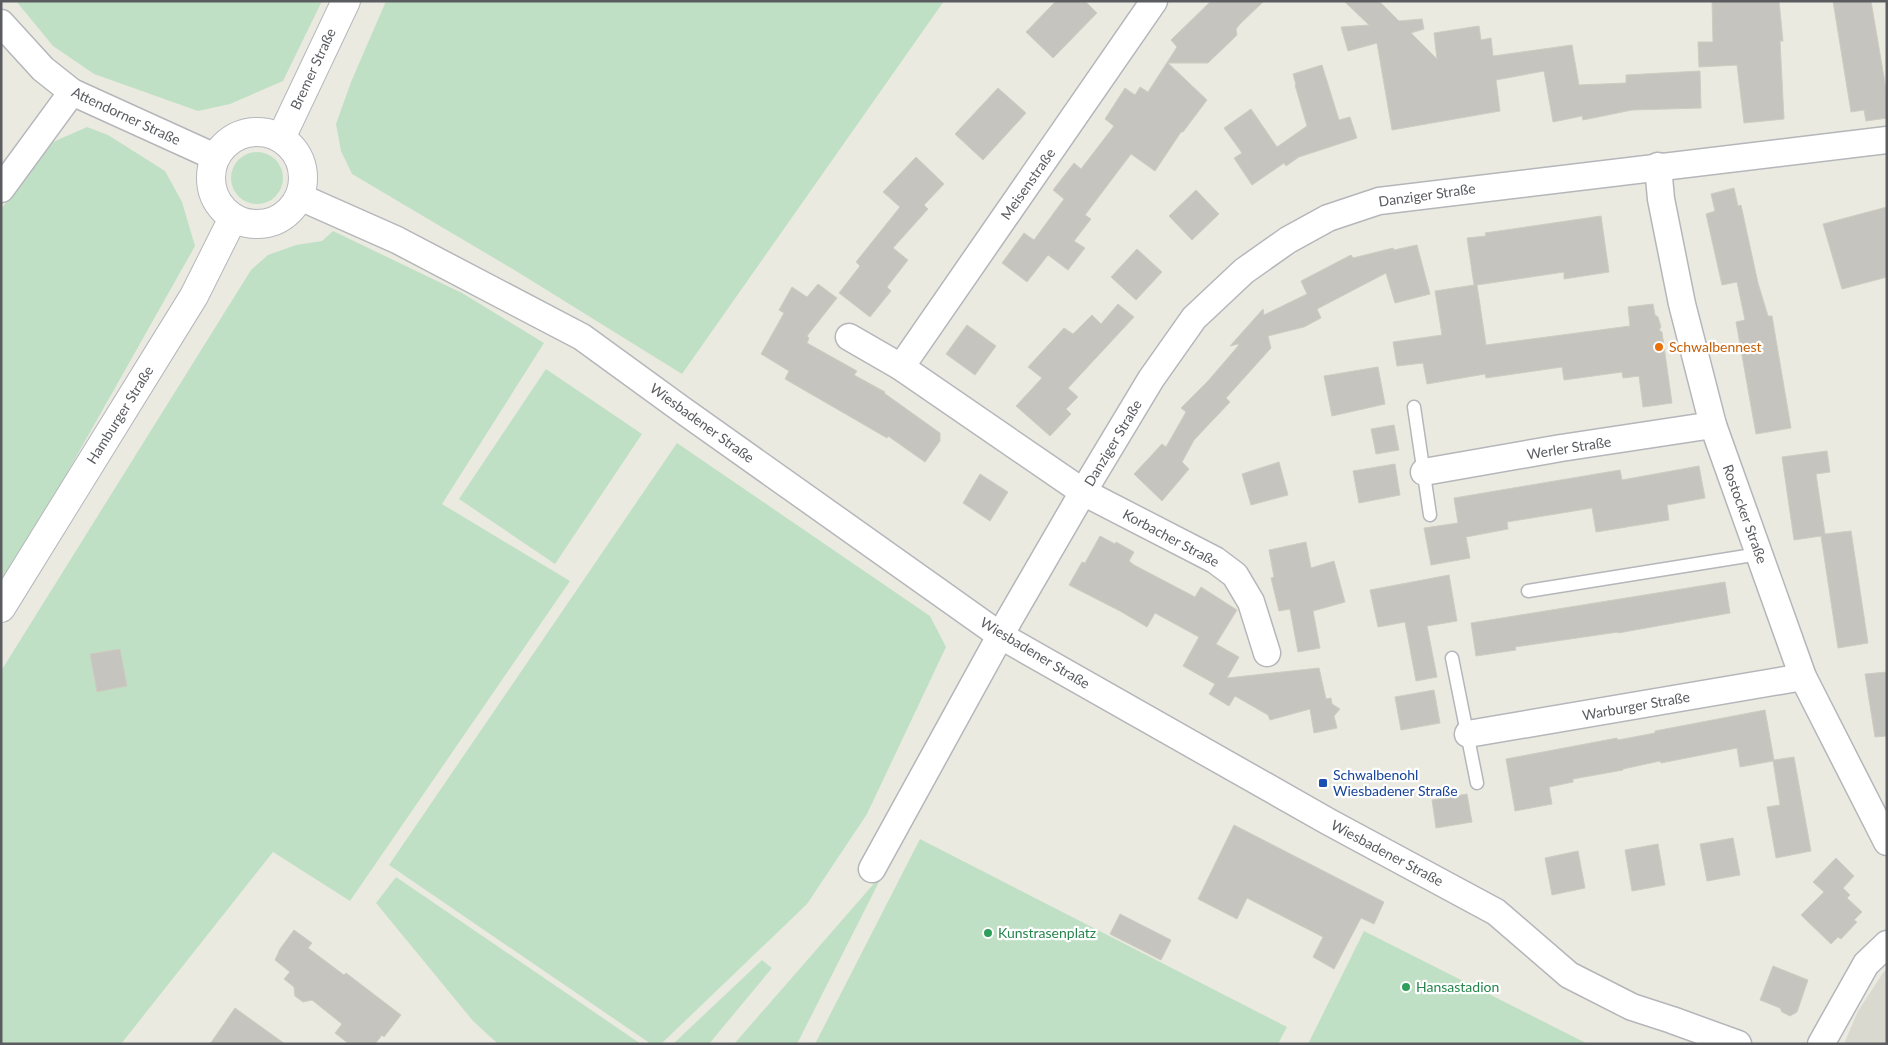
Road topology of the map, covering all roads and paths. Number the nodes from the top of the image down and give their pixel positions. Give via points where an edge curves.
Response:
1 (346, 1) edge
2 (1154, 1) edge
3 (1, 23) edge
4 (72, 92) junction
5 (281, 138) junction
6 (1887, 140) edge
7 (215, 157) junction
8 (1658, 166) junction
9 (1, 189) edge
10 (300, 197) junction
11 (233, 218) junction
12 (849, 337) dead end
13 (901, 367) junction
14 (1414, 407) dead end
15 (1713, 425) junction
16 (1424, 472) junction
17 (1083, 492) junction
18 (1430, 515) dead end
19 (1759, 554) junction
20 (1528, 591) dead end
21 (1, 608) edge
22 (1001, 636) junction
23 (1267, 653) dead end
24 (1452, 658) dead end
25 (1803, 677) junction
26 (1468, 734) junction
27 (1477, 782) dead end
28 (1887, 842) edge
29 (872, 869) dead end
30 (1887, 944) edge
31 (1738, 1044) edge
32 (1821, 1044) edge

1 - 5 main road, Bremer Straße
2 - 13 street, Meisenstraße
3 - 4 street, Attendorner Straße via 43,69
4 - 7 street, Attendorner Straße
4 - 9 street
5 - 7 main road via 256,131 244,133 232,138
5 - 10 main road via 298,154 302,165
6 - 8 street, Danziger Straße
7 - 11 main road via 211,170 215,198
8 - 15 street, Rostocker Straße via 1682,304
8 - 17 street, Danziger Straße via 1379,200 1328,218 1288,240 1244,271 1194,318 1150,379
10 - 11 main road via 294,207 277,221 255,225
10 - 22 street, Wiesbadener Straße via 397,240 582,337
11 - 21 main road, Hamburger Straße via 194,296
12 - 13 street
13 - 17 street
14 - 16 lane
15 - 16 street, Werler Straße
15 - 19 street, Rostocker Straße
16 - 18 lane
17 - 22 street, Danziger Straße
17 - 23 street, Korbacher Straße via 1215,560 1235,575 1251,602
19 - 20 lane
19 - 25 street, Rostocker Straße
22 - 29 street, Danziger Straße
22 - 31 street, Wiesbadener Straße via 1329,822 1496,912 1569,975 1632,1007
24 - 26 lane
25 - 26 street, Warburger Straße
25 - 28 street, Rostocker Straße
26 - 27 lane
30 - 32 street via 1866,964

